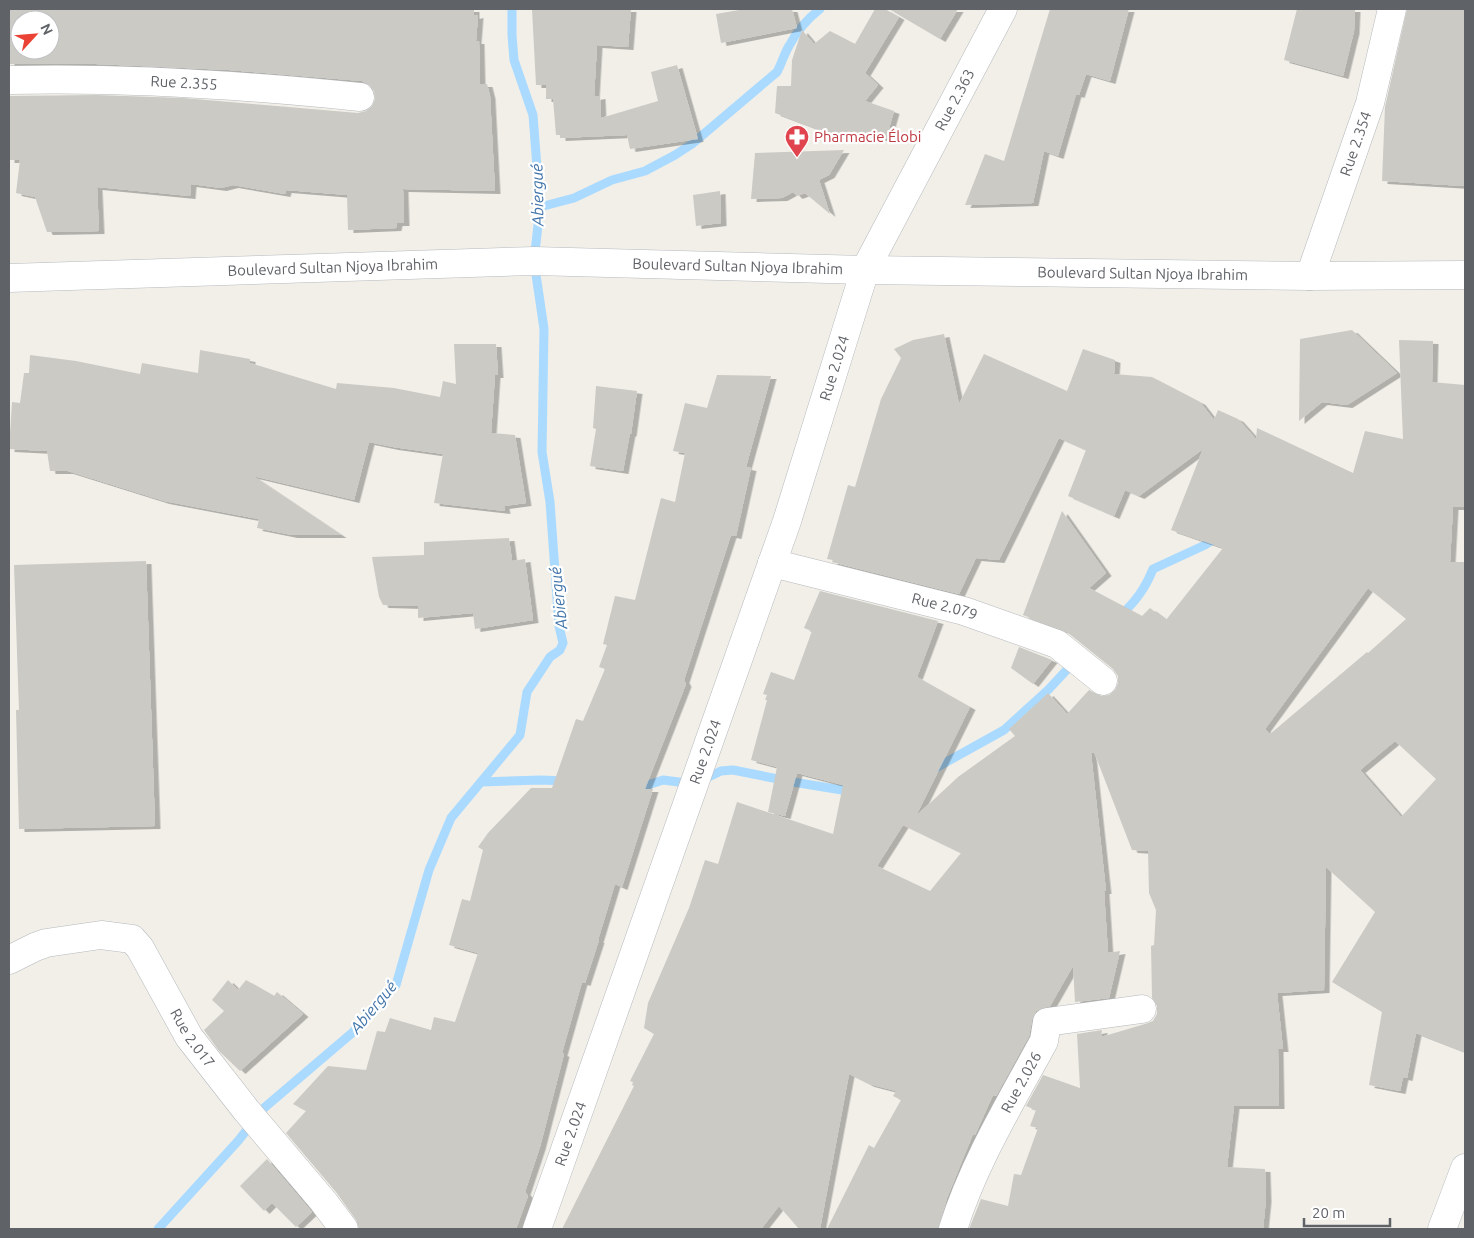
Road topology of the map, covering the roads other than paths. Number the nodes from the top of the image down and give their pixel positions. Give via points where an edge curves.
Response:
1 (1003, 9) edge
2 (1392, 9) edge
3 (9, 80) edge
4 (360, 97) dead end
5 (865, 270) junction
6 (1465, 275) edge
7 (1310, 276) junction
8 (9, 278) edge
9 (772, 563) junction
10 (1102, 681) dead end
11 (9, 960) edge
12 (1142, 1009) dead end
13 (1465, 1168) edge
14 (344, 1229) edge
15 (537, 1229) edge
16 (953, 1229) edge
17 (1442, 1229) edge

1 - 5 street, Rue 2.363
2 - 7 street, Rue 2.354 via 1370,103
3 - 4 street, Rue 2.355 via 73,78
5 - 7 street, Boulevard Sultan Njoya Ibrahim
5 - 8 street, Boulevard Sultan Njoya Ibrahim via 534,261
5 - 9 street, Rue 2.024
6 - 7 street, Boulevard Sultan Njoya Ibrahim
9 - 10 street, Rue 2.079 via 964,611 1057,644
9 - 15 street, Rue 2.024
11 - 14 street, Rue 2.017 via 35,947 61,940 101,935 132,939 189,1037
12 - 16 street, Rue 2.026 via 1047,1022 1044,1041 977,1165
13 - 17 street

